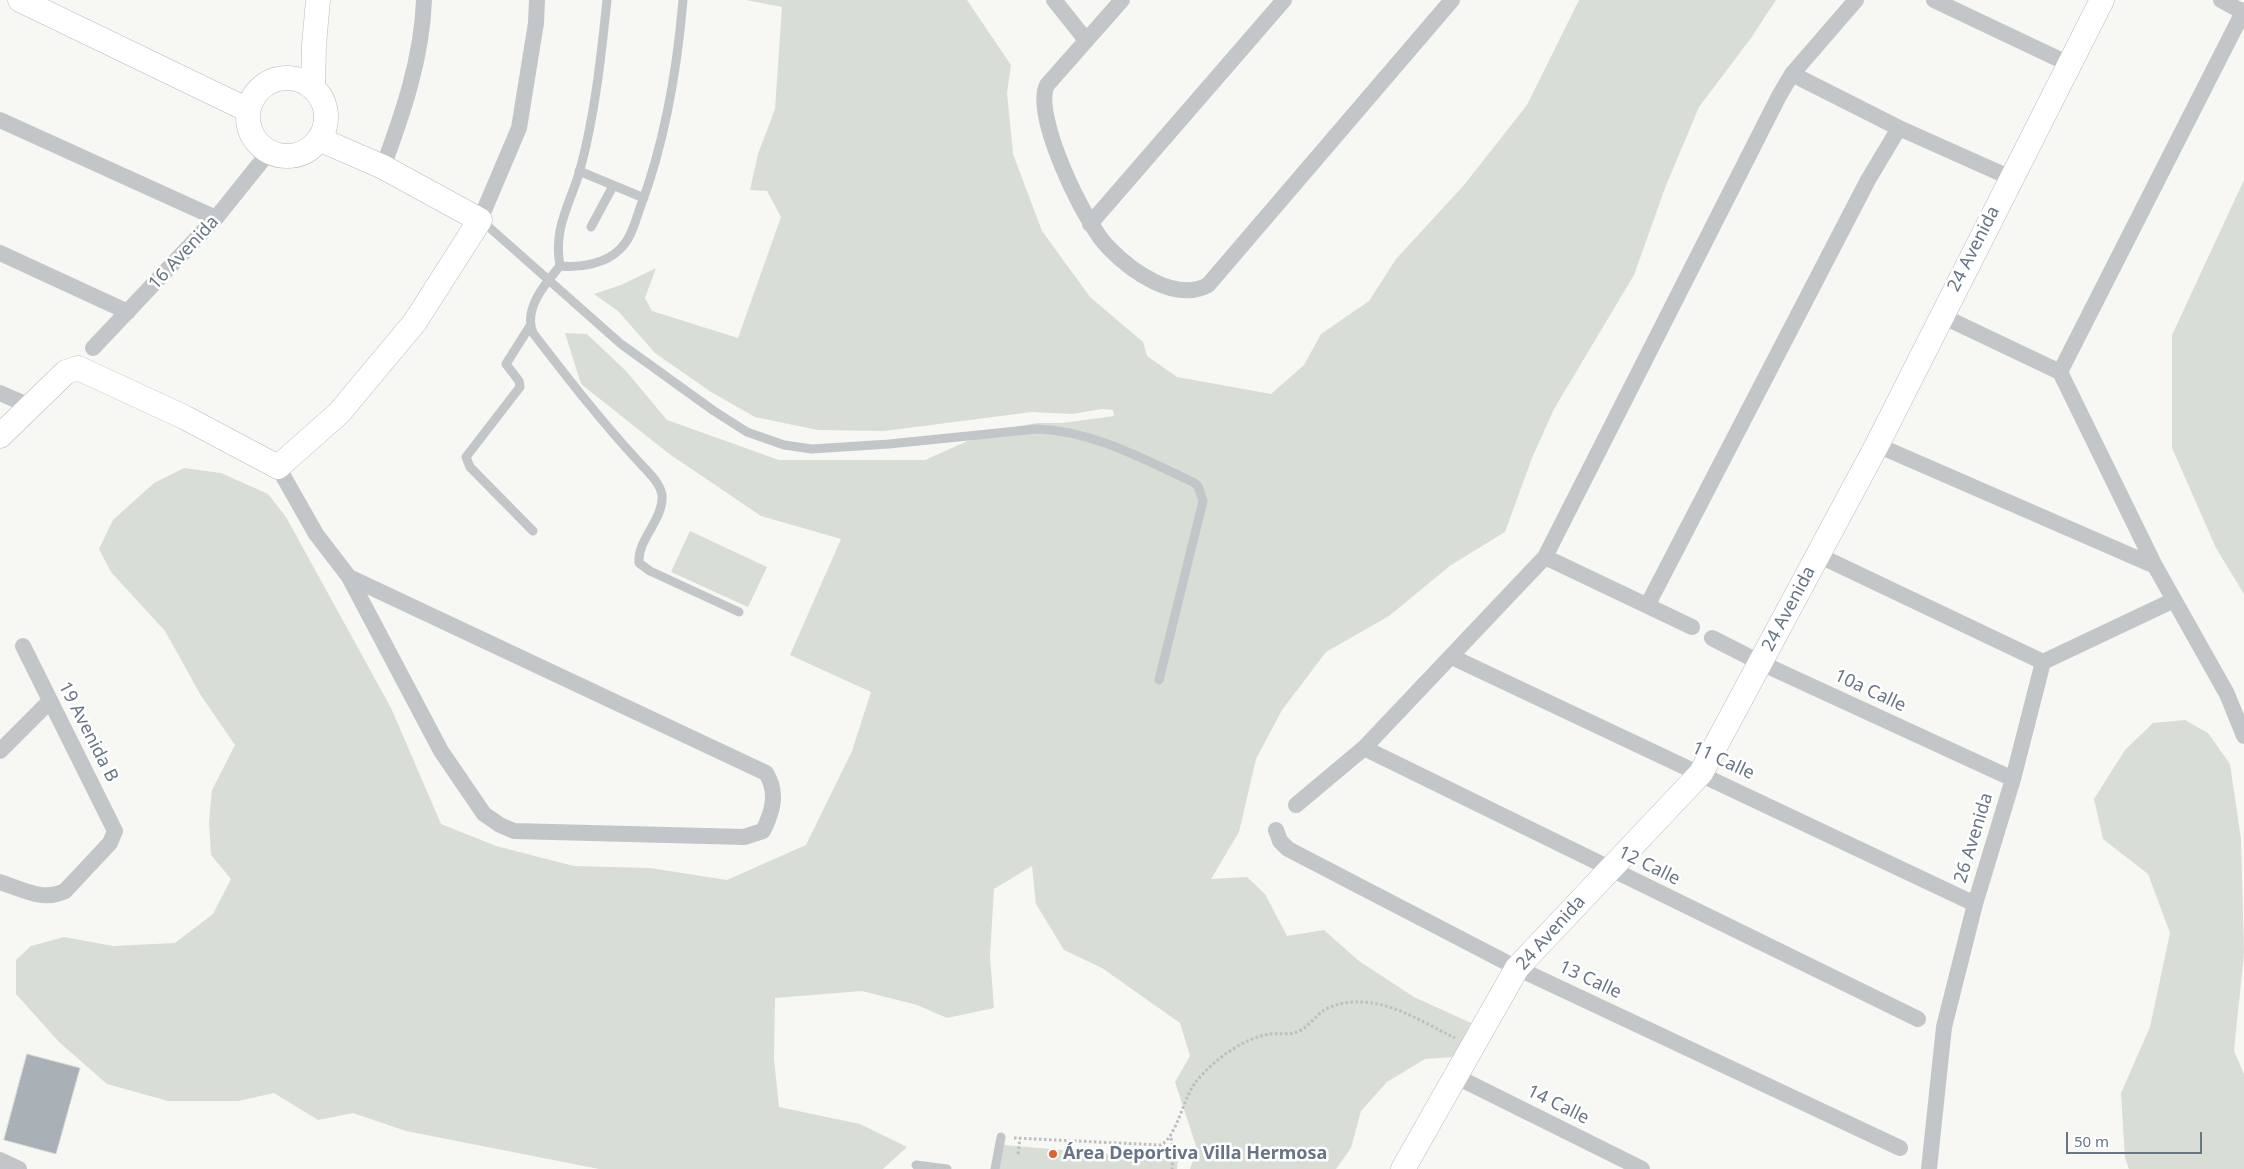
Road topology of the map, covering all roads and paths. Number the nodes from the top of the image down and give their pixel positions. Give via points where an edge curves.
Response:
1 (20, 0) edge
2 (318, 0) edge
3 (424, 0) edge
4 (537, 0) edge
5 (607, 0) edge
6 (683, 0) edge
7 (1054, 0) edge
8 (1122, 0) edge
9 (1284, 0) edge
10 (1452, 0) edge
11 (1856, 0) edge
12 (1934, 0) edge
13 (2102, 0) edge
14 (2220, 0) edge
15 (2244, 11) edge
16 (1086, 40) junction
17 (2069, 64) junction
18 (1792, 74) junction
19 (304, 83) junction
20 (248, 110) junction
21 (0, 120) edge
22 (1899, 128) junction
23 (320, 139) junction
24 (269, 152) junction
25 (383, 167) junction
26 (580, 171) junction
27 (2011, 178) junction
28 (613, 186) junction
29 (644, 198) junction
30 (216, 218) junction
31 (480, 220) junction
32 (1090, 224) junction
33 (591, 227) dead end
34 (0, 253) edge
35 (560, 266) junction
36 (549, 279) junction
37 (128, 312) junction
38 (1940, 315) junction
39 (530, 326) junction
40 (93, 348) dead end
41 (2060, 372) junction
42 (0, 394) edge
43 (30, 406) junction
44 (0, 436) edge
45 (1877, 445) junction
46 (278, 467) junction
47 (533, 531) dead end
48 (1818, 556) junction
49 (1545, 557) junction
50 (2155, 566) junction
51 (349, 577) junction
52 (2174, 600) junction
53 (1648, 604) junction
54 (739, 612) dead end
55 (1692, 627) dead end
56 (1712, 638) dead end
57 (23, 646) dead end
58 (1452, 657) junction
59 (2043, 662) junction
60 (1761, 663) junction
61 (1159, 680) dead end
62 (50, 700) junction
63 (2244, 736) edge
64 (1364, 748) junction
65 (0, 751) edge
66 (1701, 773) junction
67 (2013, 779) junction
68 (1296, 806) dead end
69 (1276, 830) dead end
70 (1609, 870) junction
71 (0, 882) edge
72 (1975, 904) junction
73 (1517, 968) junction
74 (1918, 1019) dead end
75 (1473, 1046) junction
76 (1457, 1077) junction
77 (1001, 1137) joint
78 (1020, 1138) junction
79 (1170, 1138) junction
80 (1900, 1148) dead end
81 (1018, 1154) dead end
82 (0, 1160) edge
83 (916, 1165) dead end
84 (19, 1169) edge
85 (947, 1169) edge
86 (995, 1169) edge
87 (1172, 1169) edge
88 (1403, 1169) edge
89 (1642, 1169) edge
90 (1929, 1169) edge

1 - 20 street
2 - 19 street via 314,45
3 - 25 street via 417,58 403,114
4 - 31 street via 519,128
5 - 26 lane via 597,86
6 - 29 lane via 679,53 662,140
7 - 16 street
8 - 16 street
9 - 32 street
10 - 32 street via 1208,285 1182,290 1152,280 1107,247
11 - 18 street
12 - 17 street
13 - 17 street, 24 Avenida
14 - 15 street
15 - 41 street
16 - 32 street via 1043,94 1055,150
17 - 27 street, 24 Avenida
18 - 22 street
18 - 49 street
19 - 20 street via 282,78 270,81 252,98
19 - 23 street via 322,99 326,112
20 - 24 street via 251,134 258,145
21 - 30 street
22 - 27 street
22 - 53 street via 1868,180
23 - 24 street via 297,155 282,156
23 - 25 street
24 - 30 street, 16 Avenida
25 - 31 street
26 - 28 lane
26 - 35 lane via 566,204 557,240
27 - 38 street, 24 Avenida
28 - 29 lane
28 - 33 lane
29 - 35 lane via 632,231 620,250 599,262
30 - 37 street, 16 Avenida
31 - 36 lane
31 - 46 street via 415,322 340,412
34 - 37 street
35 - 36 lane
36 - 39 lane via 531,309
36 - 61 lane via 621,344 714,411 747,432 784,445 812,449 1037,429 1058,430 1114,446 1193,482 1198,486 1202,502
37 - 40 street, 16 Avenida
38 - 41 street
38 - 45 street, 24 Avenida
39 - 47 lane via 506,364 520,387 466,457 470,467
39 - 54 lane via 612,433 659,486 661,507 639,554 639,563 650,572
41 - 50 street
42 - 43 street
43 - 44 street
43 - 46 street via 66,372 82,369 184,417
45 - 48 street, 24 Avenida
45 - 50 street
46 - 51 street via 316,534
48 - 59 street
48 - 60 street, 24 Avenida
49 - 53 street
49 - 58 street
50 - 52 street
51 - 51 street via 441,751 484,814 500,825 514,830 713,837 744,837 763,830 771,811 774,791 766,773
52 - 59 street
52 - 63 street via 2227,694
53 - 55 street
56 - 60 street, 10a Calle
57 - 62 street, 19 Avenida B
58 - 64 street
58 - 66 street, 11 Calle
59 - 67 street, 26 Avenida
60 - 66 street, 24 Avenida
60 - 67 street, 10a Calle
62 - 65 street
62 - 71 street, 19 Avenida B via 114,826 114,836 58,894 45,896
64 - 68 street
64 - 70 street, 12 Calle
66 - 70 street, 24 Avenida
66 - 72 street, 11 Calle
67 - 72 street, 26 Avenida
69 - 73 street, 13 Calle via 1288,849
70 - 73 street, 24 Avenida
70 - 74 street, 12 Calle
72 - 90 street, 26 Avenida via 1944,1027
73 - 75 street, 24 Avenida
73 - 80 street, 13 Calle
75 - 76 street, 24 Avenida
75 - 79 path via 1384,1004 1345,1002 1317,1014 1297,1032 1258,1036 1210,1065 1190,1092
76 - 88 street, 24 Avenida
76 - 89 street, 14 Calle
77 - 78 path
77 - 86 lane
78 - 79 path via 1153,1146 1161,1145
78 - 81 path
79 - 87 path via 1174,1152
82 - 84 street
83 - 85 lane

